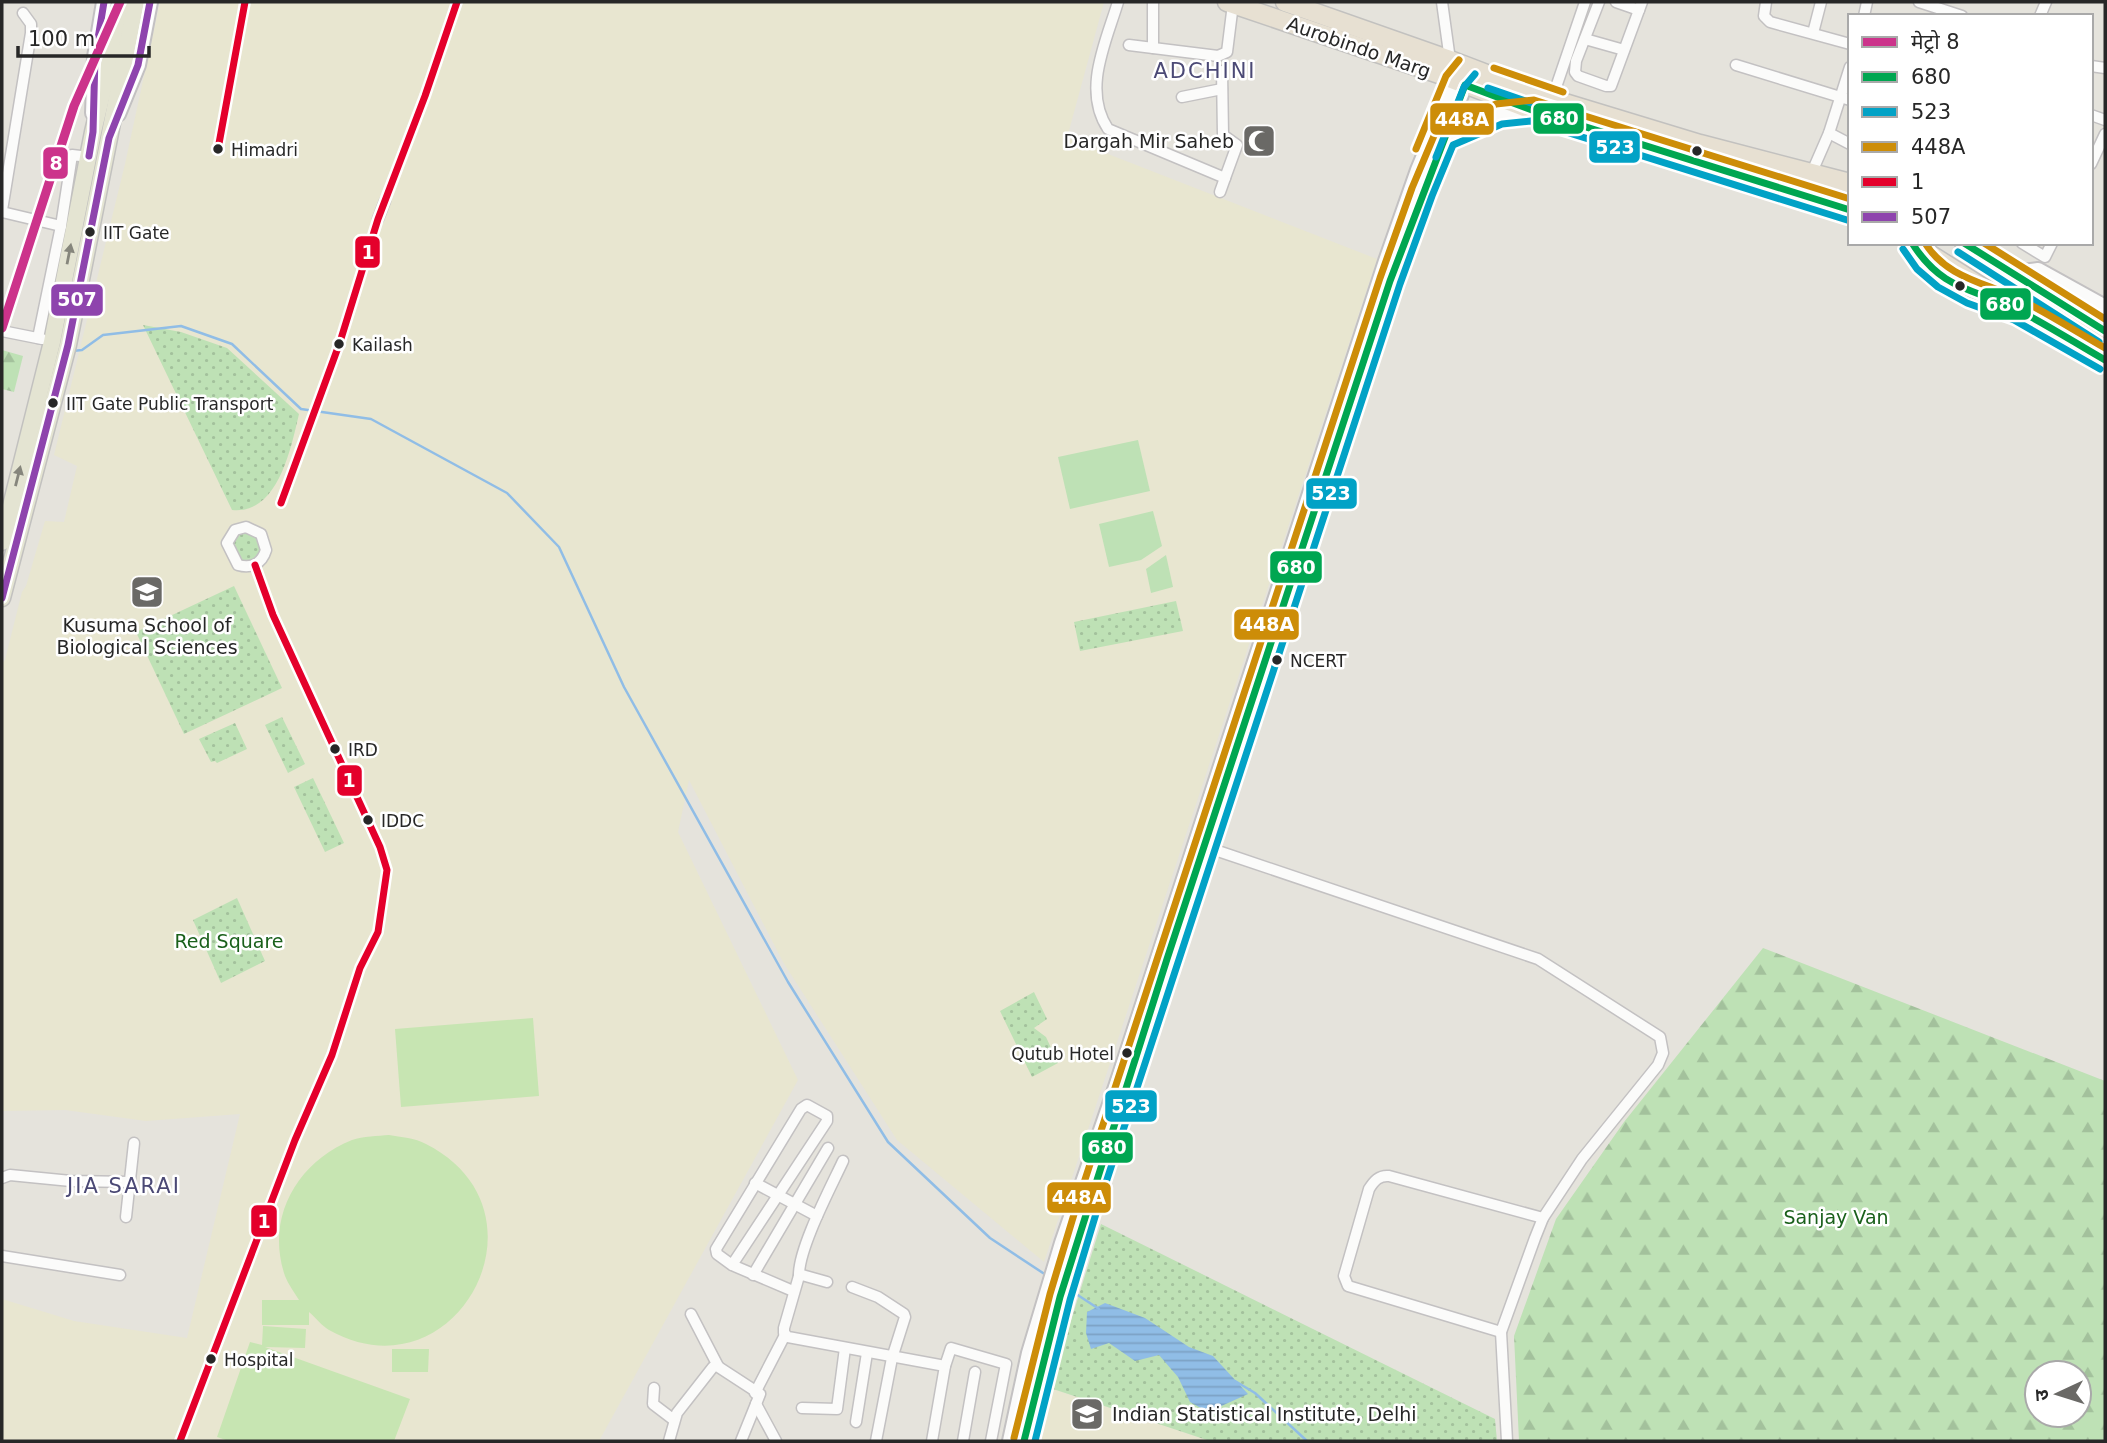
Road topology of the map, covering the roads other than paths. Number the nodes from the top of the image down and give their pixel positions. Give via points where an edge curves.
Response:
1 (104, 2) edge
2 (124, 2) edge
3 (136, 2) edge
4 (150, 2) edge
5 (1118, 2) edge
6 (1153, 2) edge
7 (1285, 2) edge
8 (1442, 2) edge
9 (1585, 2) edge
10 (1600, 2) edge
11 (1616, 2) edge
12 (1766, 2) edge
13 (1821, 2) edge
14 (1919, 2) edge
15 (1230, 3) edge
16 (1641, 6) edge
17 (1950, 6) edge
18 (23, 13) dead end
19 (126, 23) junction
20 (1576, 29) junction
21 (1813, 33) junction
22 (1586, 36) junction
23 (1848, 43) edge
24 (1129, 45) dead end
25 (1153, 48) junction
26 (1624, 50) junction
27 (1737, 65) dead end
28 (1222, 71) dead end
29 (1459, 73) junction
30 (1847, 82) edge
31 (1222, 89) junction
32 (1182, 97) dead end
33 (1845, 98) edge
34 (1552, 99) junction
35 (1532, 110) junction
36 (93, 132) junction
37 (1829, 133) junction
38 (2105, 134) edge
39 (1445, 137) junction
40 (109, 138) junction
41 (1848, 143) edge
42 (89, 157) junction
43 (2093, 157) edge
44 (1812, 172) junction
45 (1225, 178) junction
46 (1848, 182) edge
47 (1220, 192) dead end
48 (385, 201) dead end
49 (1848, 209) edge
50 (2, 211) edge
51 (379, 219) dead end
52 (61, 226) junction
53 (1915, 245) edge
54 (1967, 245) edge
55 (2025, 245) edge
56 (2051, 245) edge
57 (2013, 273) junction
58 (57, 282) junction
59 (2105, 307) edge
60 (2, 331) edge
61 (2105, 332) edge
62 (45, 340) junction
63 (2105, 360) edge
64 (2, 542) edge
65 (235, 560) joint
66 (2, 598) edge
67 (1200, 846) junction
68 (134, 1143) dead end
69 (828, 1148) dead end
70 (843, 1161) dead end
71 (2, 1178) edge
72 (130, 1182) junction
73 (755, 1183) junction
74 (778, 1195) junction
75 (795, 1205) junction
76 (817, 1216) junction
77 (126, 1217) dead end
78 (1543, 1218) junction
79 (2, 1256) edge
80 (732, 1265) junction
81 (120, 1275) dead end
82 (753, 1275) junction
83 (799, 1276) junction
84 (827, 1282) dead end
85 (1058, 1282) junction
86 (852, 1287) dead end
87 (793, 1291) junction
88 (691, 1314) dead end
89 (1500, 1332) junction
90 (785, 1335) junction
91 (845, 1348) junction
92 (867, 1353) junction
93 (892, 1358) junction
94 (718, 1366) junction
95 (945, 1366) junction
96 (975, 1373) dead end
97 (654, 1388) dead end
98 (755, 1399) junction
99 (802, 1408) dead end
100 (674, 1420) junction
101 (856, 1422) dead end
102 (669, 1441) edge
103 (741, 1441) edge
104 (776, 1441) edge
105 (876, 1441) edge
106 (932, 1441) edge
107 (963, 1441) edge
108 (991, 1441) edge
109 (1010, 1441) edge
110 (1024, 1441) edge
111 (1507, 1441) edge

1 - 36 main road via 95,57
2 - 19 main road
3 - 19 main road
4 - 40 main road via 138,65
5 - 45 street via 1096,82 1103,121 1115,133
6 - 25 street
7 - 29 highway, Aurobindo Marg
8 - 29 street
9 - 20 street
10 - 22 street
11 - 16 street
12 - 21 street via 1766,20
13 - 21 street
14 - 17 street
15 - 25 street via 1227,52 1218,56
15 - 29 highway, Aurobindo Marg
16 - 26 street
18 - 50 street via 31,33
19 - 36 main road
19 - 40 main road
20 - 22 street
20 - 34 street
21 - 23 street
22 - 26 street
22 - 26 street via 1576,61 1578,76 1611,86
24 - 25 street
27 - 33 street
28 - 31 street
29 - 34 highway via 1491,78
29 - 35 highway, Aurobindo Marg
29 - 39 main road
29 - 67 main road via 1385,261
30 - 33 street
31 - 32 street
31 - 45 street via 1223,135 1237,145
33 - 37 street
34 - 44 highway
35 - 39 main road via 1499,114
35 - 49 highway, Aurobindo Marg
36 - 42 main road
37 - 41 street
37 - 44 street
38 - 43 street
39 - 67 main road via 1377,319
40 - 66 main road via 68,345
42 - 52 street via 72,155
58 -> 42 main road
44 - 46 highway
45 - 47 street
48 - 51 street
50 - 52 street
52 - 58 street
53 - 63 highway
54 - 57 highway
55 - 56 street via 2045,257
57 - 59 main road via 2038,270
57 - 61 highway
58 - 62 main road
60 - 62 street
64 -> 62 main road
65 - 65 street via 227,543 231,533 241,528 257,530 266,543 260,561 244,567
67 - 78 street via 1538,960 1660,1037 1663,1053 1658,1065 1582,1159
67 - 85 main road
68 - 72 street
69 - 75 street
70 - 76 street
71 - 72 street
72 - 77 street
73 - 74 street
73 - 74 street via 802,1109 811,1106 827,1116 827,1121
73 - 80 street via 717,1247 717,1254
74 - 75 street
74 - 80 street
75 - 76 street
75 - 82 street
76 - 83 street
78 - 89 street
78 - 89 street via 1389,1176 1374,1181 1369,1189 1344,1276 1348,1286
79 - 81 street
80 - 82 street
82 - 87 street
83 - 84 street
83 - 87 street
85 - 109 main road via 1029,1353
85 - 110 main road
86 - 93 street via 904,1314
87 - 90 street
88 - 94 street
89 - 111 street
90 - 91 street
90 - 98 street
91 - 92 street
91 - 99 street via 836,1409
92 - 93 street
92 - 101 street
93 - 95 street
93 - 105 street
94 - 98 street
94 - 100 street
95 - 106 street
95 - 108 street via 951,1348 1006,1364
96 - 107 street
97 - 100 street via 653,1404
98 - 103 street
98 - 104 street
100 - 102 street

